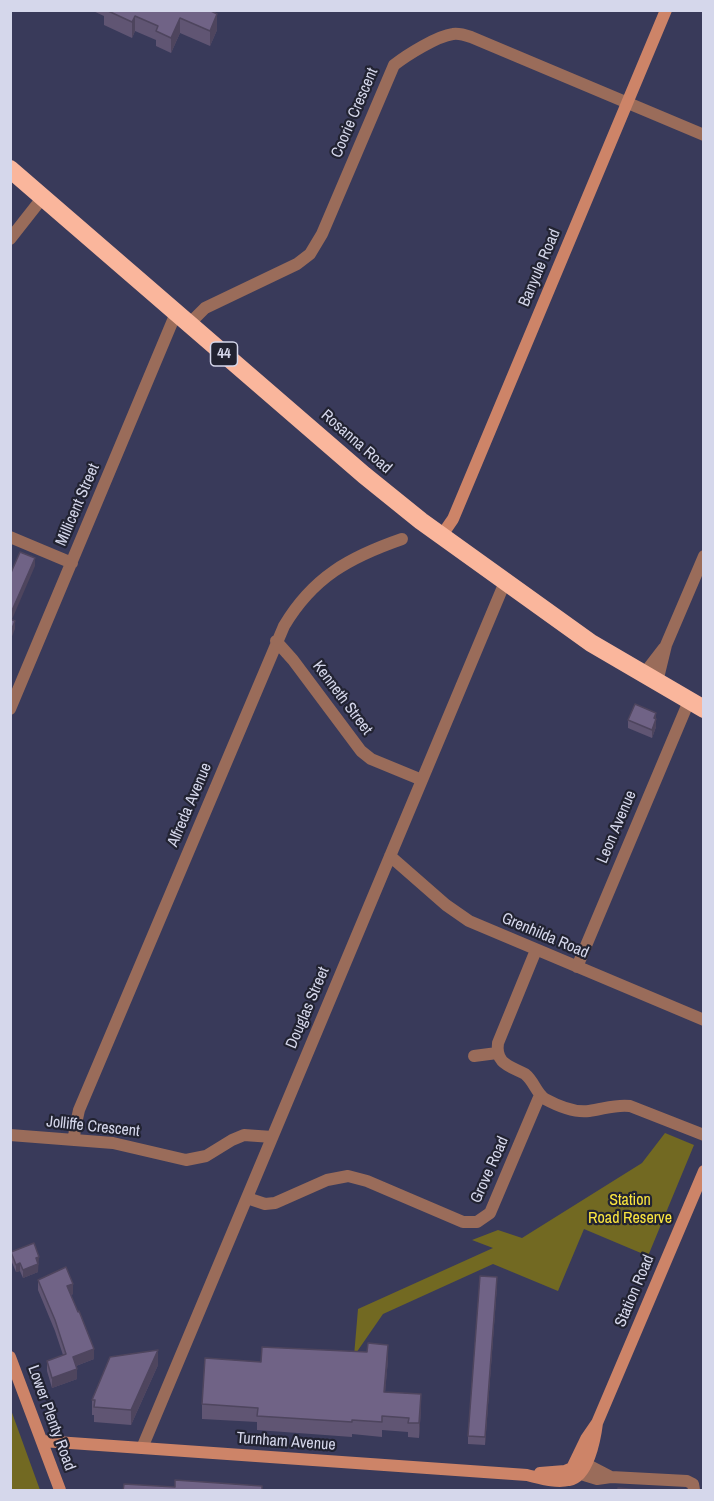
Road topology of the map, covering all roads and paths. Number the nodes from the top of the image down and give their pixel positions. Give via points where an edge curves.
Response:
1 (666, 10) edge
2 (627, 103) junction
3 (704, 135) edge
4 (10, 169) edge
5 (43, 197) junction
6 (10, 238) edge
7 (183, 318) junction
8 (442, 536) junction
9 (10, 537) edge
10 (402, 540) dead end
11 (704, 556) edge
12 (72, 563) junction
13 (506, 582) junction
14 (276, 642) junction
15 (650, 678) junction
16 (696, 705) edge
17 (10, 709) edge
18 (422, 780) junction
19 (390, 856) junction
20 (536, 950) junction
21 (577, 967) junction
22 (704, 1020) edge
23 (497, 1053) junction
24 (474, 1056) dead end
25 (540, 1095) junction
26 (10, 1135) edge
27 (704, 1135) edge
28 (74, 1139) junction
29 (269, 1143) junction
30 (704, 1171) edge
31 (700, 1185) edge
32 (249, 1193) junction
33 (10, 1357) edge
34 (42, 1441) junction
35 (142, 1448) junction
36 (576, 1470) junction
37 (60, 1491) edge
38 (694, 1491) edge

1 - 2 street, Banyule Road
2 - 3 street, Coorie Crescent
2 - 7 street, Coorie Crescent via 464,35 441,38 394,65 310,254 297,264
2 - 8 street, Banyule Road via 453,519
4 - 5 highway, Rosanna Road / 44
5 - 6 street
5 - 7 highway, Rosanna Road / 44
7 - 8 highway, Rosanna Road / 44 via 372,482
7 - 12 street, Millicent Street
8 - 13 highway, Rosanna Road / 44
9 - 12 street
10 - 14 street, Alfreda Avenue via 364,553 323,578 291,613
11 - 15 street
12 - 17 street, Millicent Street
13 - 15 highway, Rosanna Road / 44 via 591,643
13 - 18 street, Douglas Street
14 - 18 street, Kenneth Street via 361,751
14 - 28 street, Alfreda Avenue via 80,1110
15 - 16 highway, Rosanna Road / 44
16 - 21 street, Leon Avenue
18 - 19 street, Douglas Street
19 - 20 street, Grenhilda Road via 453,911
19 - 29 street, Douglas Street
20 - 21 street, Grenhilda Road
20 - 23 street via 499,1038
21 - 22 street, Grenhilda Road
23 - 24 street
23 - 25 street via 506,1066 527,1076
25 - 27 street via 578,1111 630,1106
25 - 32 street, Grove Road via 490,1213 477,1222 463,1222 353,1177 335,1177 283,1198
26 - 28 street, Jolliffe Crescent
28 - 29 street, Jolliffe Crescent via 131,1146 186,1160 206,1156 249,1134
29 - 32 street, Douglas Street
30 - 31 street, Station Road
31 - 36 street, Station Road via 597,1423 586,1439
32 - 35 street, Douglas Street
33 - 34 street, Lower Plenty Road
34 - 35 street, Turnham Avenue
34 - 37 street, Lower Plenty Road
35 - 36 street, Turnham Avenue via 527,1475
36 - 38 street via 611,1477 687,1481 693,1484

